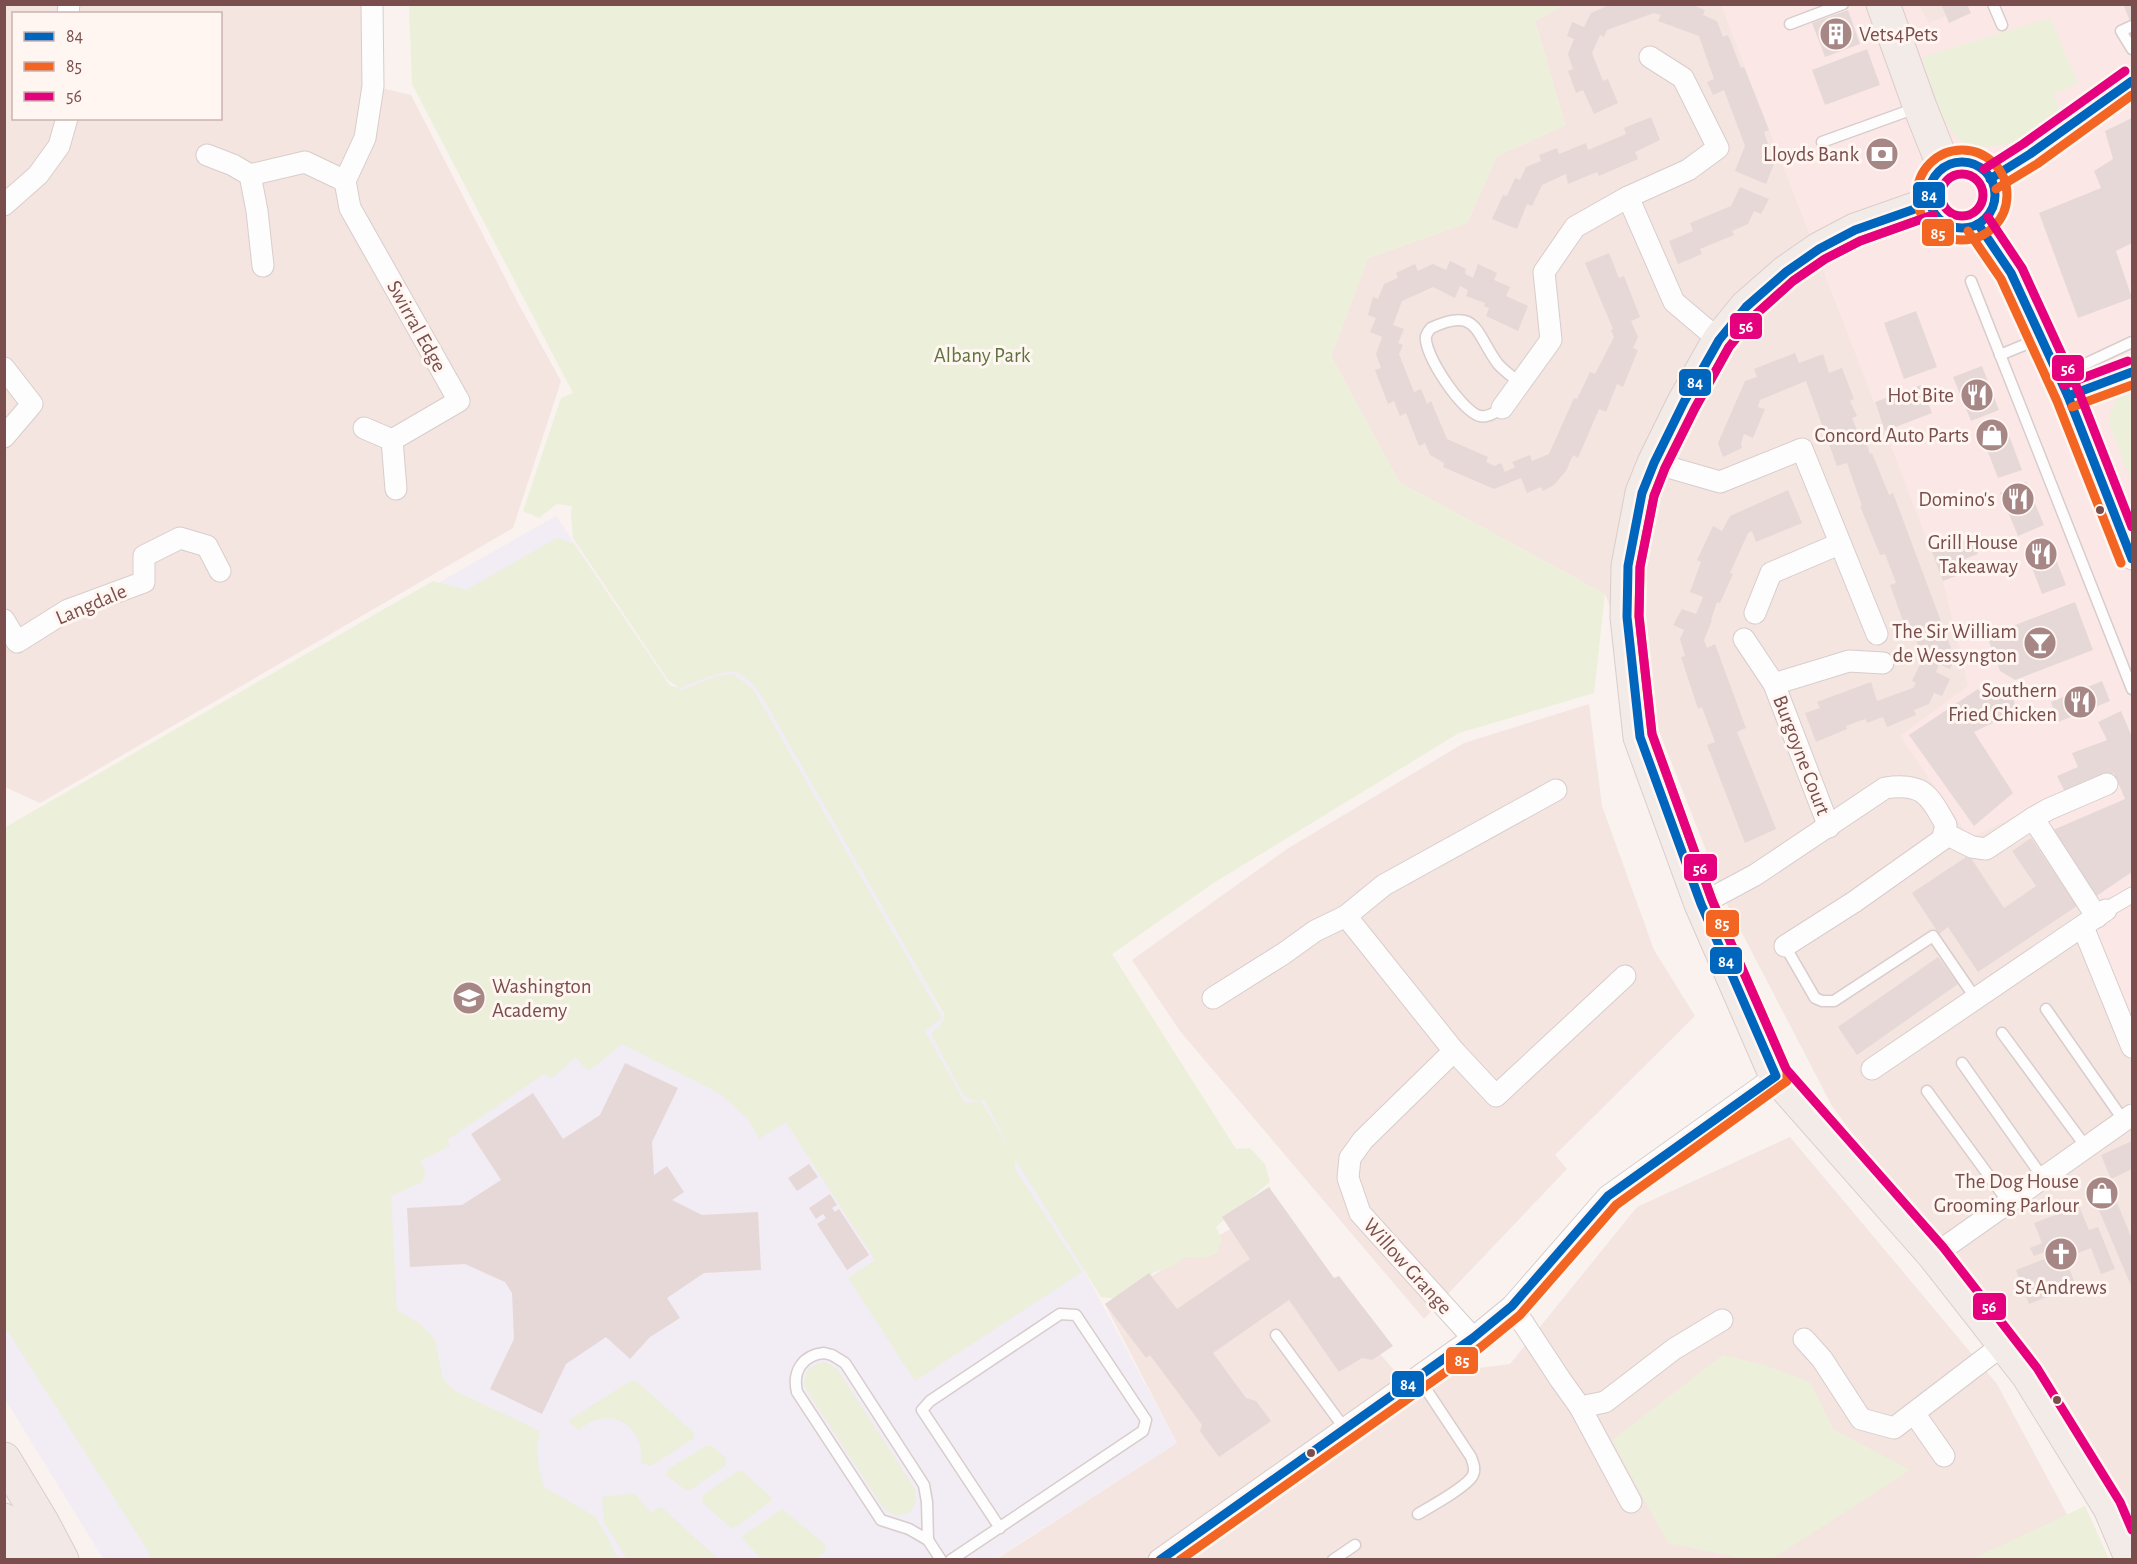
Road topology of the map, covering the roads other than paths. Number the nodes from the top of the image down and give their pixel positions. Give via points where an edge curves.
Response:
1 (372, 4) edge
2 (1843, 4) edge
3 (1883, 4) edge
4 (1993, 4) edge
5 (1790, 24) dead end
6 (2002, 25) dead end
7 (2132, 26) edge
8 (2133, 49) edge
9 (1650, 57) dead end
10 (2133, 81) edge
11 (1920, 107) junction
12 (66, 120) edge
13 (1822, 141) dead end
14 (207, 156) dead end
15 (1944, 167) junction
16 (250, 175) junction
17 (1990, 179) junction
18 (345, 181) junction
19 (1628, 197) junction
20 (1929, 204) junction
21 (4, 205) edge
22 (1978, 224) junction
23 (263, 266) dead end
24 (1971, 281) dead end
25 (2041, 338) junction
26 (1719, 340) junction
27 (2133, 342) edge
28 (2000, 355) junction
29 (4, 368) edge
30 (2057, 372) junction
31 (2133, 372) edge
32 (1520, 383) junction
33 (2068, 396) junction
34 (1502, 408) joint
35 (364, 428) dead end
36 (4, 437) edge
37 (392, 440) junction
38 (1654, 463) junction
39 (396, 489) dead end
40 (1839, 544) junction
41 (2133, 559) edge
42 (220, 571) dead end
43 (1755, 613) dead end
44 (4, 620) edge
45 (1877, 634) dead end
46 (1743, 639) dead end
47 (1883, 663) dead end
48 (1774, 684) junction
49 (2133, 689) edge
50 (2107, 784) dead end
51 (1556, 790) dead end
52 (2033, 818) junction
53 (1829, 827) junction
54 (1944, 833) junction
55 (2133, 895) edge
56 (1701, 904) junction
57 (1346, 916) junction
58 (2096, 918) junction
59 (1785, 946) joint
60 (1625, 976) dead end
61 (1213, 998) dead end
62 (1976, 999) junction
63 (2046, 1009) dead end
64 (2002, 1032) dead end
65 (2133, 1047) edge
66 (1454, 1052) junction
67 (1962, 1063) dead end
68 (1872, 1069) dead end
69 (1776, 1076) junction
70 (1927, 1090) dead end
71 (2128, 1118) edge
72 (2086, 1147) junction
73 (2043, 1178) junction
74 (2008, 1202) junction
75 (1934, 1255) junction
76 (1512, 1306) junction
77 (1722, 1320) dead end
78 (1276, 1335) dead end
79 (1473, 1338) junction
80 (1804, 1339) dead end
81 (2004, 1344) junction
82 (1418, 1377) junction
83 (1580, 1407) junction
84 (1914, 1413) junction
85 (1345, 1429) junction
86 (1944, 1456) dead end
87 (4, 1459) edge
88 (1631, 1502) dead end
89 (1418, 1514) dead end
90 (4, 1520) edge
91 (1000, 1528) junction
92 (928, 1540) junction
93 (1355, 1545) dead end
94 (2130, 1549) edge
95 (26, 1560) edge
96 (62, 1560) edge
97 (941, 1560) edge
98 (951, 1560) edge
99 (1159, 1560) edge
100 (1333, 1560) edge

1 - 18 street via 373,86 365,138
2 - 5 lane
3 - 11 main road
4 - 6 lane
7 - 8 lane via 2121,31
9 - 19 street via 1683,78 1718,148 1688,170
10 - 17 street
11 - 13 lane
11 - 15 main road
12 - 21 street via 59,146 38,176
14 - 16 street
15 - 17 main road via 1969,163 1980,167
15 - 20 main road via 1933,180
16 - 18 street via 305,162
16 - 23 street
17 - 22 main road via 1995,199 1992,210
18 - 37 street, Swirral Edge via 350,208 459,401
19 - 26 street via 1674,302
19 - 32 street via 1575,228 1544,272 1551,340
20 - 22 main road via 1947,225 1969,228
20 - 26 main road via 1855,230 1819,249 1746,307
22 - 25 street via 2011,273
24 - 28 lane
25 - 28 lane
25 - 30 street
26 - 38 main road
27 - 30 lane via 2081,366
28 - 49 lane
29 - 36 street via 32,404
30 - 33 street
31 - 33 lane
32 - 34 street
32 - 34 lane via 1499,365 1467,321 1458,318 1431,328 1426,336 1433,364 1469,410 1479,416
33 - 41 street
35 - 37 street
37 - 39 street
38 - 40 street via 1720,482 1802,449
38 - 56 main road via 1642,493 1628,566 1627,617 1640,737
40 - 43 street via 1771,573
40 - 45 street
42 - 44 street, Langdale via 207,546 180,538 144,556 144,582 68,610 17,642
46 - 48 street, Burgoyne Court
47 - 48 street, Burgoyne Court via 1850,661
48 - 53 street, Burgoyne Court
50 - 52 street
51 - 57 street via 1384,885
52 - 54 street via 1986,849 1972,847
52 - 58 street
53 - 54 street via 1885,788 1903,785 1929,796 1946,825
53 - 56 street
54 - 59 street via 1935,845
55 - 58 street
56 - 69 main road
57 - 61 street via 1315,931
57 - 66 street
58 - 62 street
58 - 65 street
59 - 62 lane via 1815,998 1834,1001 1933,936
60 - 66 street via 1496,1096
62 - 68 street
63 - 71 lane
64 - 72 lane
66 - 79 street, Willow Grange via 1363,1140 1350,1158 1348,1178 1360,1213
67 - 73 lane
69 - 75 main road
69 - 76 street via 1608,1196
70 - 74 lane
71 - 72 street
72 - 73 street
73 - 74 street
74 - 75 street
75 - 81 main road
76 - 79 street
76 - 83 street
77 - 83 street via 1674,1349 1605,1402
78 - 85 lane
79 - 82 street
80 - 84 street via 1822,1359 1861,1419 1894,1428
81 - 84 street
81 - 94 main road via 2028,1375 2110,1508
82 - 85 street
82 - 89 lane via 1475,1466 1466,1484
83 - 88 street
84 - 86 street
85 - 99 street
87 - 96 highway
90 - 95 highway
91 - 91 lane via 922,1410 1060,1314 1076,1315 1146,1420 1143,1431
91 - 98 lane
92 - 92 lane via 924,1485 852,1373 832,1355 809,1357 795,1376 797,1392 881,1520
92 - 97 lane
93 - 100 lane

